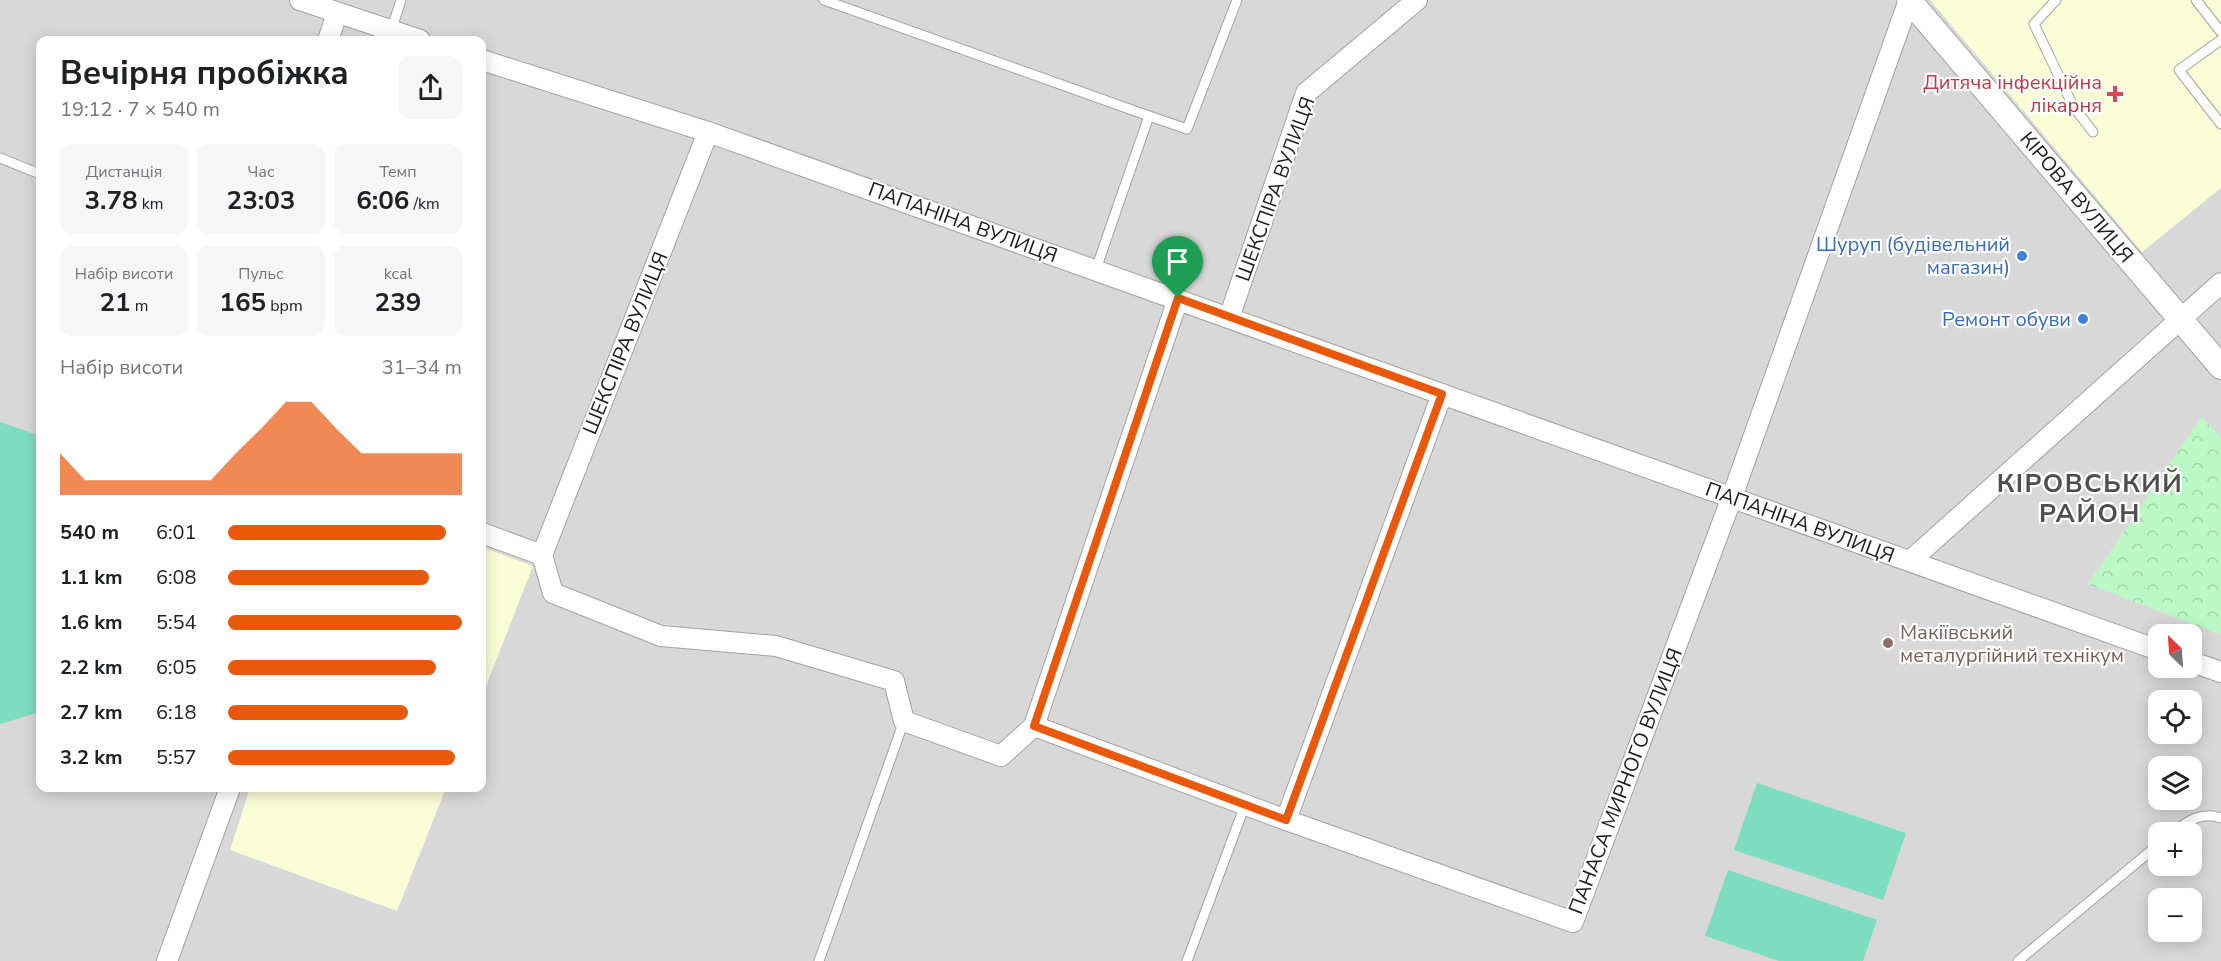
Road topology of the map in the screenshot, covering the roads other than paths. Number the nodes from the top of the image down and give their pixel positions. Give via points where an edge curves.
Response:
1 (300, 0) edge
2 (401, 0) edge
3 (824, 0) edge
4 (1237, 0) edge
5 (1416, 0) edge
6 (1909, 0) edge
7 (2056, 0) edge
8 (2196, 0) edge
9 (337, 14) junction
10 (390, 31) junction
11 (2221, 32) edge
12 (329, 36) edge
13 (407, 36) edge
14 (2221, 40) edge
15 (486, 61) edge
16 (1149, 116) junction
17 (2221, 124) edge
18 (708, 132) junction
19 (2093, 132) dead end
20 (0, 158) edge
21 (36, 172) edge
22 (1096, 269) junction
23 (2221, 284) edge
24 (1178, 298) junction
25 (1229, 318) junction
26 (2180, 319) junction
27 (2221, 368) edge
28 (1442, 394) junction
29 (1732, 497) junction
30 (486, 534) edge
31 (542, 555) junction
32 (1910, 561) junction
33 (2148, 646) edge
34 (2202, 665) edge
35 (2221, 672) edge
36 (904, 721) junction
37 (1034, 726) junction
38 (229, 792) edge
39 (1245, 805) junction
40 (2221, 818) edge
41 (1286, 820) junction
42 (2186, 822) edge
43 (2148, 853) edge
44 (167, 961) edge
45 (819, 961) edge
46 (1187, 961) edge
47 (2018, 961) edge

1 - 9 street
2 - 10 lane
3 - 16 lane
4 - 16 lane via 1187,129
5 - 25 street, ШЕКСПІРА ВУЛИЦЯ via 1306,93
6 - 26 street, КІРОВА ВУЛИЦЯ
6 - 29 street, ПАНАСА МИРНОГО ВУЛИЦЯ
7 - 19 lane via 2034,24 2073,106
8 - 11 lane
9 - 10 street
9 - 12 street
10 - 13 street
14 - 17 lane via 2179,70
15 - 18 street, ПАПАНІНА ВУЛИЦЯ
16 - 22 lane
18 - 22 street, ПАПАНІНА ВУЛИЦЯ
18 - 31 street, ШЕКСПІРА ВУЛИЦЯ
20 - 21 lane
22 - 24 street, ПАПАНІНА ВУЛИЦЯ
23 - 26 street
24 - 25 street, ПАПАНІНА ВУЛИЦЯ
24 - 37 street
25 - 28 street, ПАПАНІНА ВУЛИЦЯ
26 - 27 street, КІРОВА ВУЛИЦЯ
26 - 32 street
28 - 29 street, ПАПАНІНА ВУЛИЦЯ
28 - 41 street
29 - 32 street, ПАПАНІНА ВУЛИЦЯ
29 - 41 street, ПАНАСА МИРНОГО ВУЛИЦЯ via 1573,922
30 - 31 street
31 - 36 street via 553,593 661,636 776,646 894,681
32 - 33 street, ПАПАНІНА ВУЛИЦЯ
34 - 35 street
36 - 37 street via 1000,756
36 - 45 lane
37 - 39 street, ПАНАСА МИРНОГО ВУЛИЦЯ
38 - 44 street
39 - 41 street, ПАНАСА МИРНОГО ВУЛИЦЯ
39 - 46 lane
40 - 42 lane via 2210,814
43 - 47 lane

